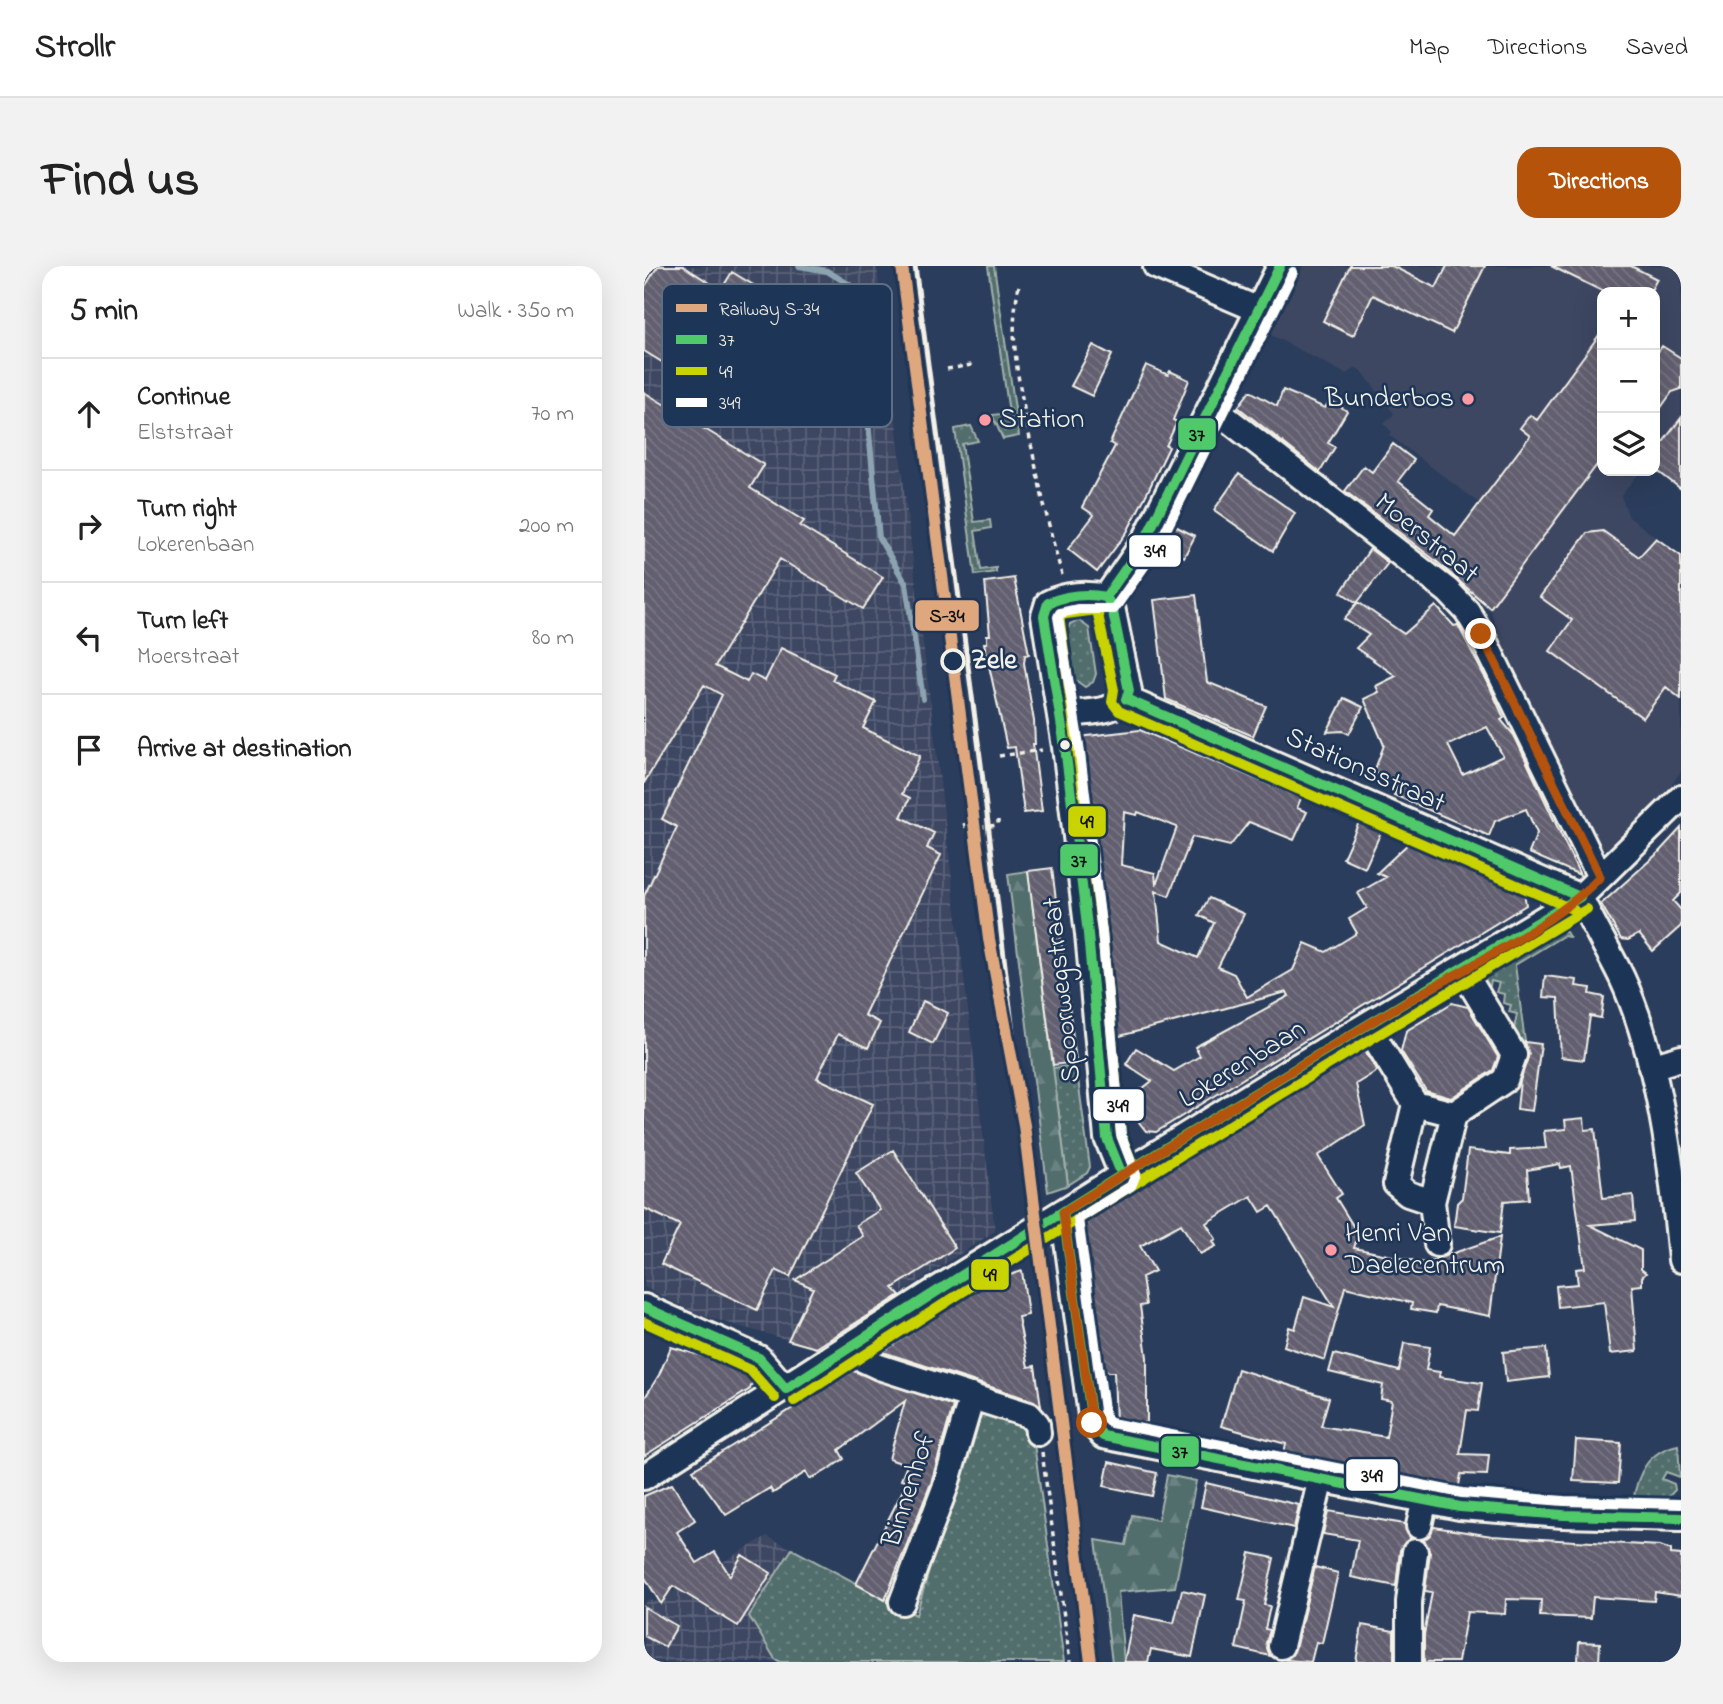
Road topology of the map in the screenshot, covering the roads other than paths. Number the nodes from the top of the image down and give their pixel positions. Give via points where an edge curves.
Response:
1 (1156, 266) edge
2 (1280, 266) edge
3 (1259, 310) junction
4 (1212, 407) junction
5 (1107, 597) junction
6 (1126, 699) junction
7 (1060, 714) junction
8 (1681, 798) edge
9 (1600, 877) junction
10 (1580, 897) junction
11 (1462, 969) junction
12 (1367, 1025) junction
13 (1681, 1058) edge
14 (1651, 1067) junction
15 (1415, 1104) junction
16 (1454, 1114) junction
17 (1122, 1175) junction
18 (1432, 1202) junction
19 (1063, 1212) junction
20 (1437, 1244) dead end
21 (1681, 1261) edge
22 (644, 1307) edge
23 (845, 1351) junction
24 (786, 1389) junction
25 (972, 1395) junction
26 (1038, 1433) road end
27 (644, 1477) edge
28 (1321, 1478) junction
29 (1425, 1498) junction
30 (1681, 1518) edge
31 (1419, 1526) dead end
32 (1415, 1552) dead end
33 (902, 1602) dead end
34 (1281, 1646) dead end
35 (1409, 1662) edge

1 - 3 street
2 - 3 street
3 - 4 street
4 - 5 street via 1144,542
4 - 9 street, Moerstraat via 1448,591 1467,611
5 - 6 street via 1129,691
5 - 7 street, Spoorwegstraat via 1091,593 1048,603 1044,616
6 - 7 street via 1118,706
6 - 10 street, Stationsstraat
7 - 17 street, Spoorwegstraat via 1088,934 1107,1138
8 - 9 street, Lokerenbaan
9 - 10 street, Lokerenbaan
10 - 11 street, Lokerenbaan
10 - 14 street via 1623,979
11 - 12 street, Lokerenbaan
11 - 16 street via 1514,1055 1505,1080
12 - 15 street
12 - 17 street, Lokerenbaan
13 - 14 street
14 - 21 street via 1674,1190
15 - 16 street
15 - 18 street via 1396,1184 1408,1194
16 - 18 street
17 - 19 street, Lokerenbaan
18 - 20 street
19 - 23 street, Lokerenbaan
19 - 28 street via 1092,1423 1103,1436
22 - 24 street via 759,1358
23 - 24 street, Lokerenbaan
23 - 25 street via 879,1367
24 - 27 street, Lokerenbaan
25 - 26 street via 1029,1415 1037,1423
25 - 33 street, Binnenhof via 941,1499
28 - 29 street
28 - 34 street
29 - 30 street via 1460,1507
29 - 31 street
32 - 35 street

